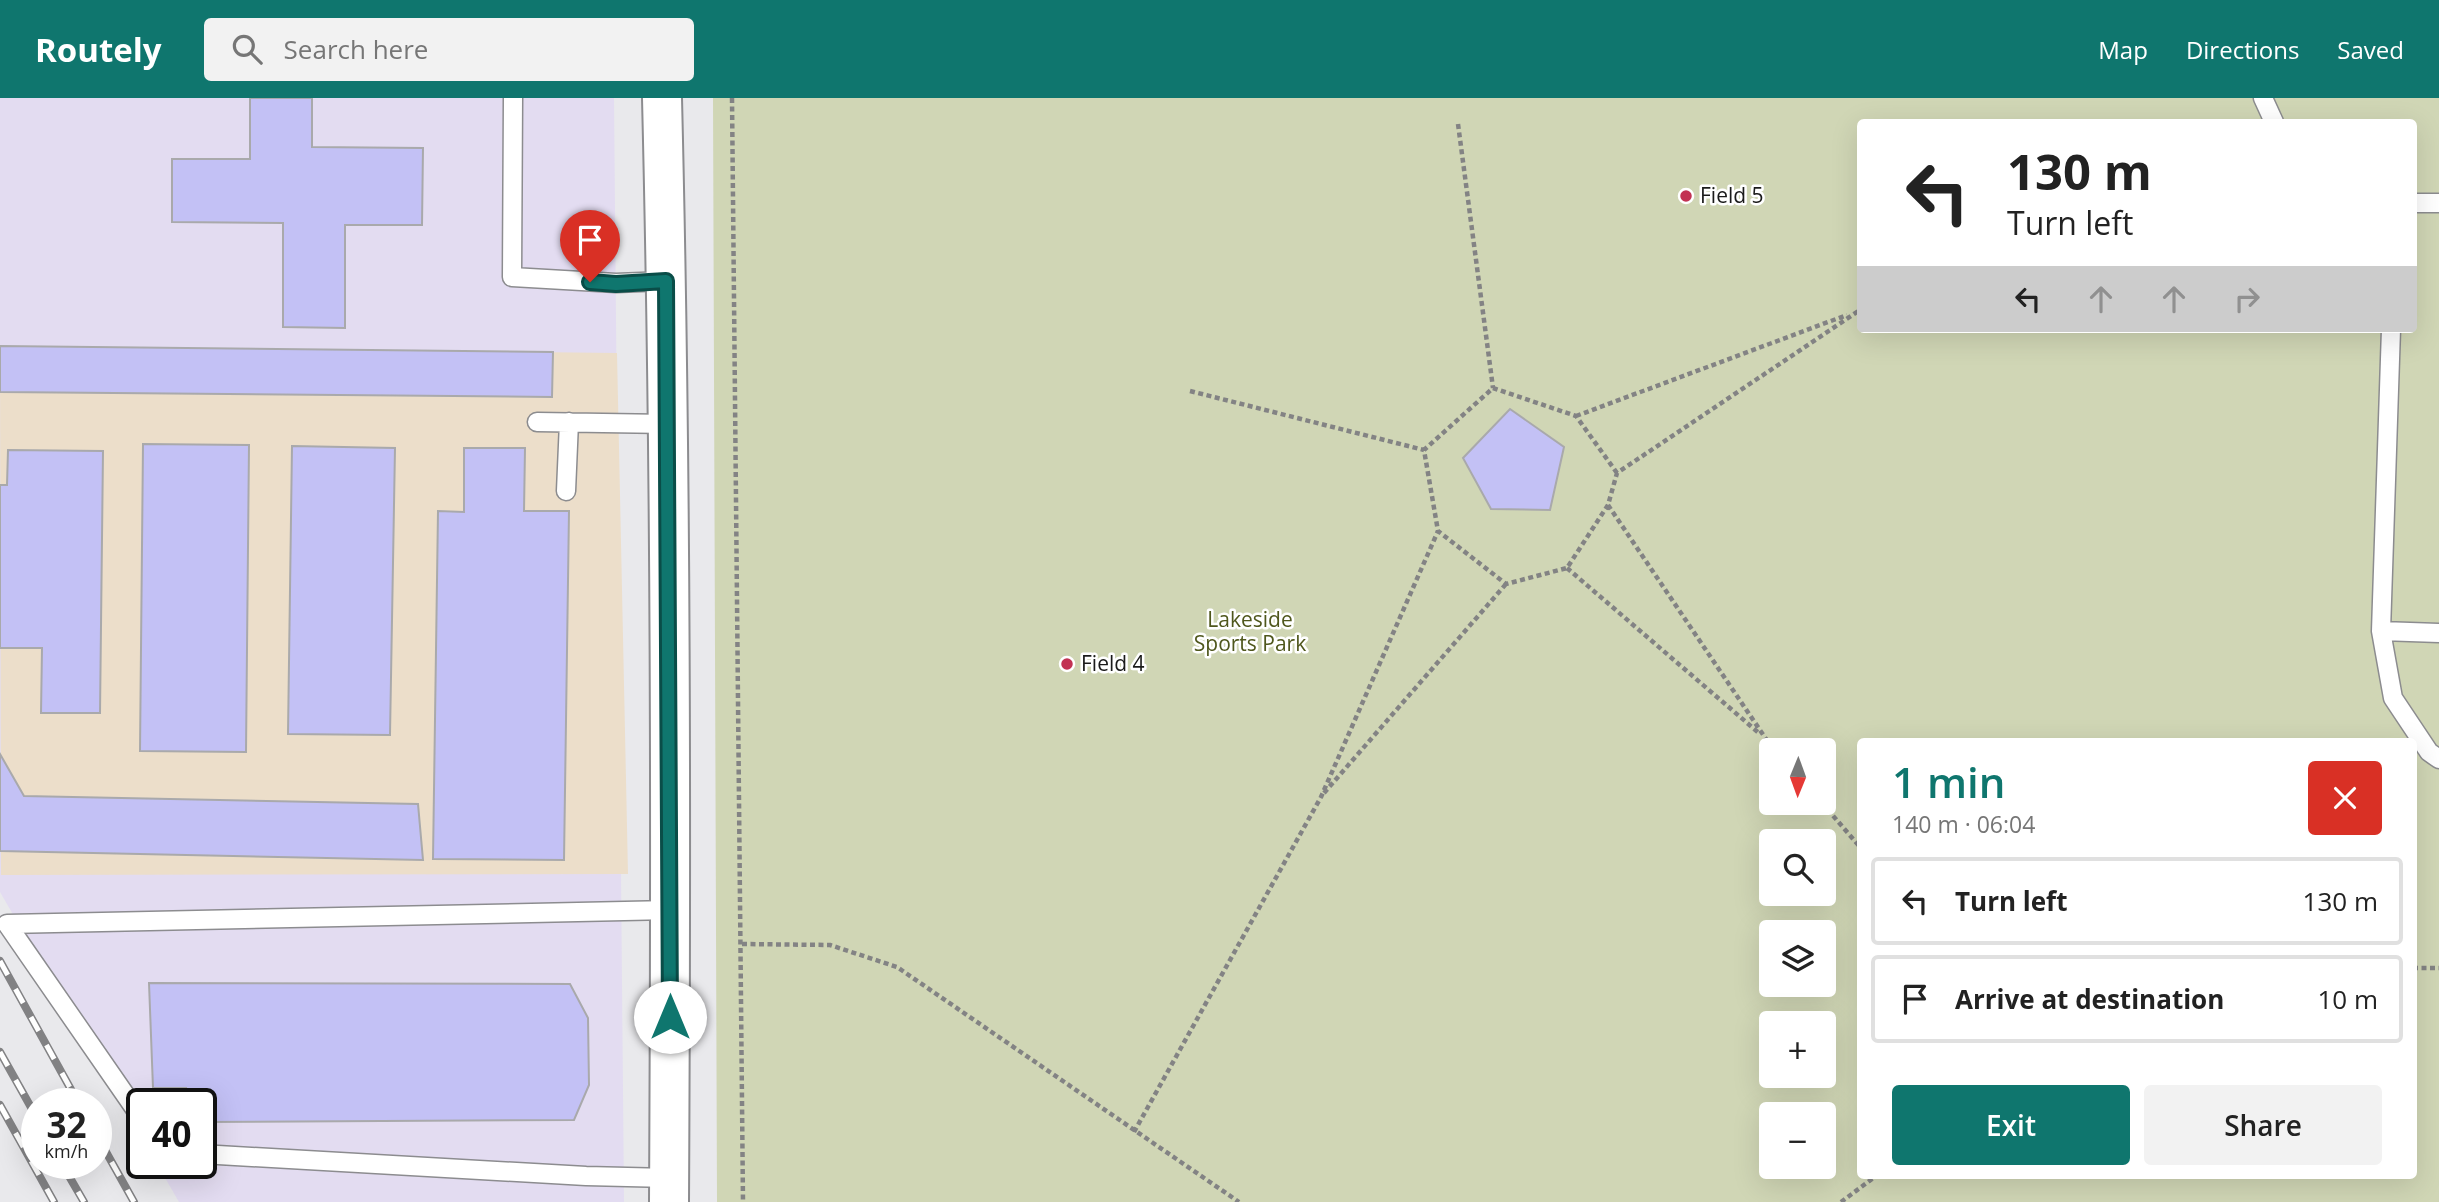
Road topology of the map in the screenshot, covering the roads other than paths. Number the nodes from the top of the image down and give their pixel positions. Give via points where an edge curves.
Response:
1 (513, 98) edge
2 (662, 98) edge
3 (2263, 98) edge
4 (2273, 119) edge
5 (2417, 203) edge
6 (2439, 203) edge
7 (666, 281) junction
8 (2390, 333) edge
9 (537, 422) dead end
10 (569, 422) junction
11 (669, 424) junction
12 (566, 491) dead end
13 (2381, 631) junction
14 (2439, 633) edge
15 (2439, 759) edge
16 (671, 910) junction
17 (126, 1096) edge
18 (217, 1155) edge
19 (669, 1190) edge

1 - 7 lane via 512,277 616,284
2 - 7 street
3 - 4 lane
5 - 6 lane
7 - 11 street
8 - 13 lane
9 - 10 lane
10 - 11 lane
10 - 12 lane
11 - 16 street
13 - 14 lane
13 - 15 lane via 2393,698
16 - 17 lane via 7,924
16 - 19 street
18 - 19 lane via 572,1175

